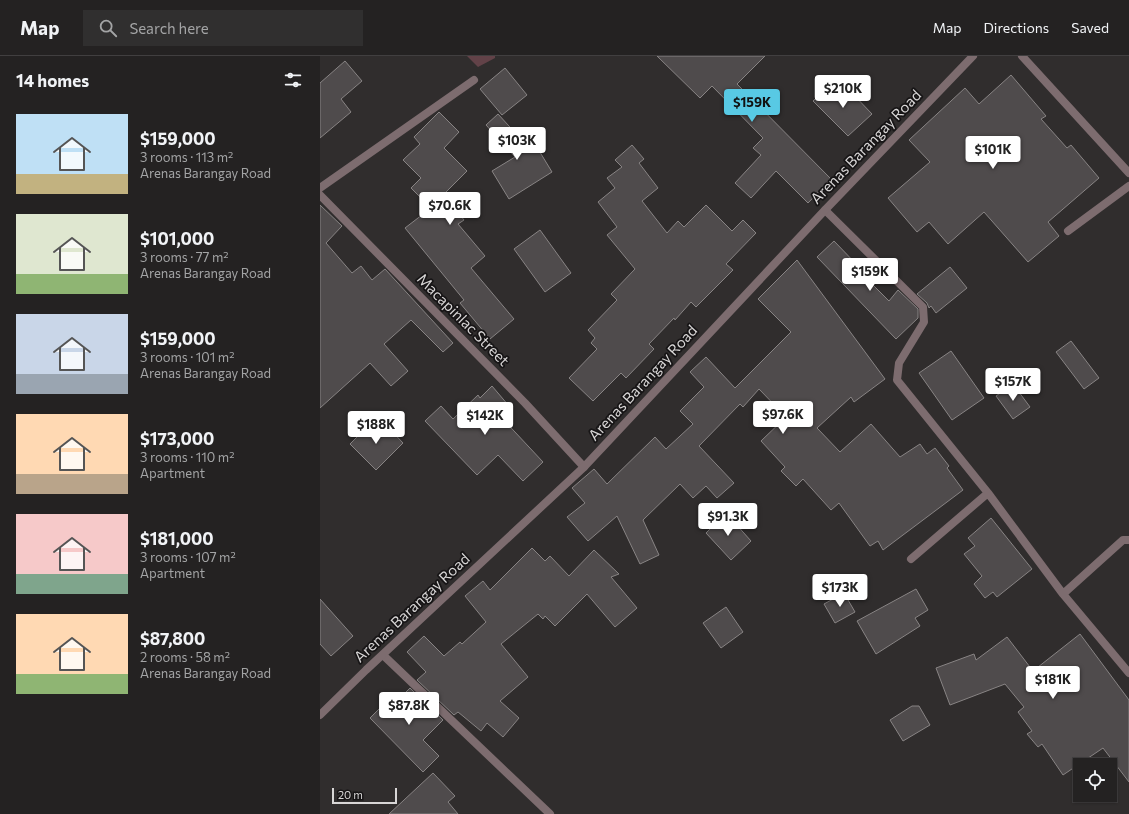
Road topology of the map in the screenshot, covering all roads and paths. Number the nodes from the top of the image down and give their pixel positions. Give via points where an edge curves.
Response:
1 (973, 56) edge
2 (1022, 56) edge
3 (474, 80) dead end
4 (1129, 173) edge
5 (1129, 186) edge
6 (320, 188) edge
7 (320, 195) edge
8 (825, 210) junction
9 (1068, 231) dead end
10 (584, 467) junction
11 (988, 493) junction
12 (1129, 540) edge
13 (911, 559) dead end
14 (1063, 594) junction
15 (383, 655) junction
16 (1129, 673) edge
17 (320, 715) edge
18 (550, 814) edge

1 - 8 street, Arenas Barangay Road
2 - 4 street
3 - 6 street
5 - 9 street
7 - 10 street, Macapinlac Street via 526,403
8 - 10 street, Arenas Barangay Road
8 - 11 street via 923,307 924,322 899,363 898,380
10 - 15 street, Arenas Barangay Road
11 - 13 street
11 - 14 street
12 - 14 street via 1123,540
14 - 16 street
15 - 17 street, Arenas Barangay Road
15 - 18 street

